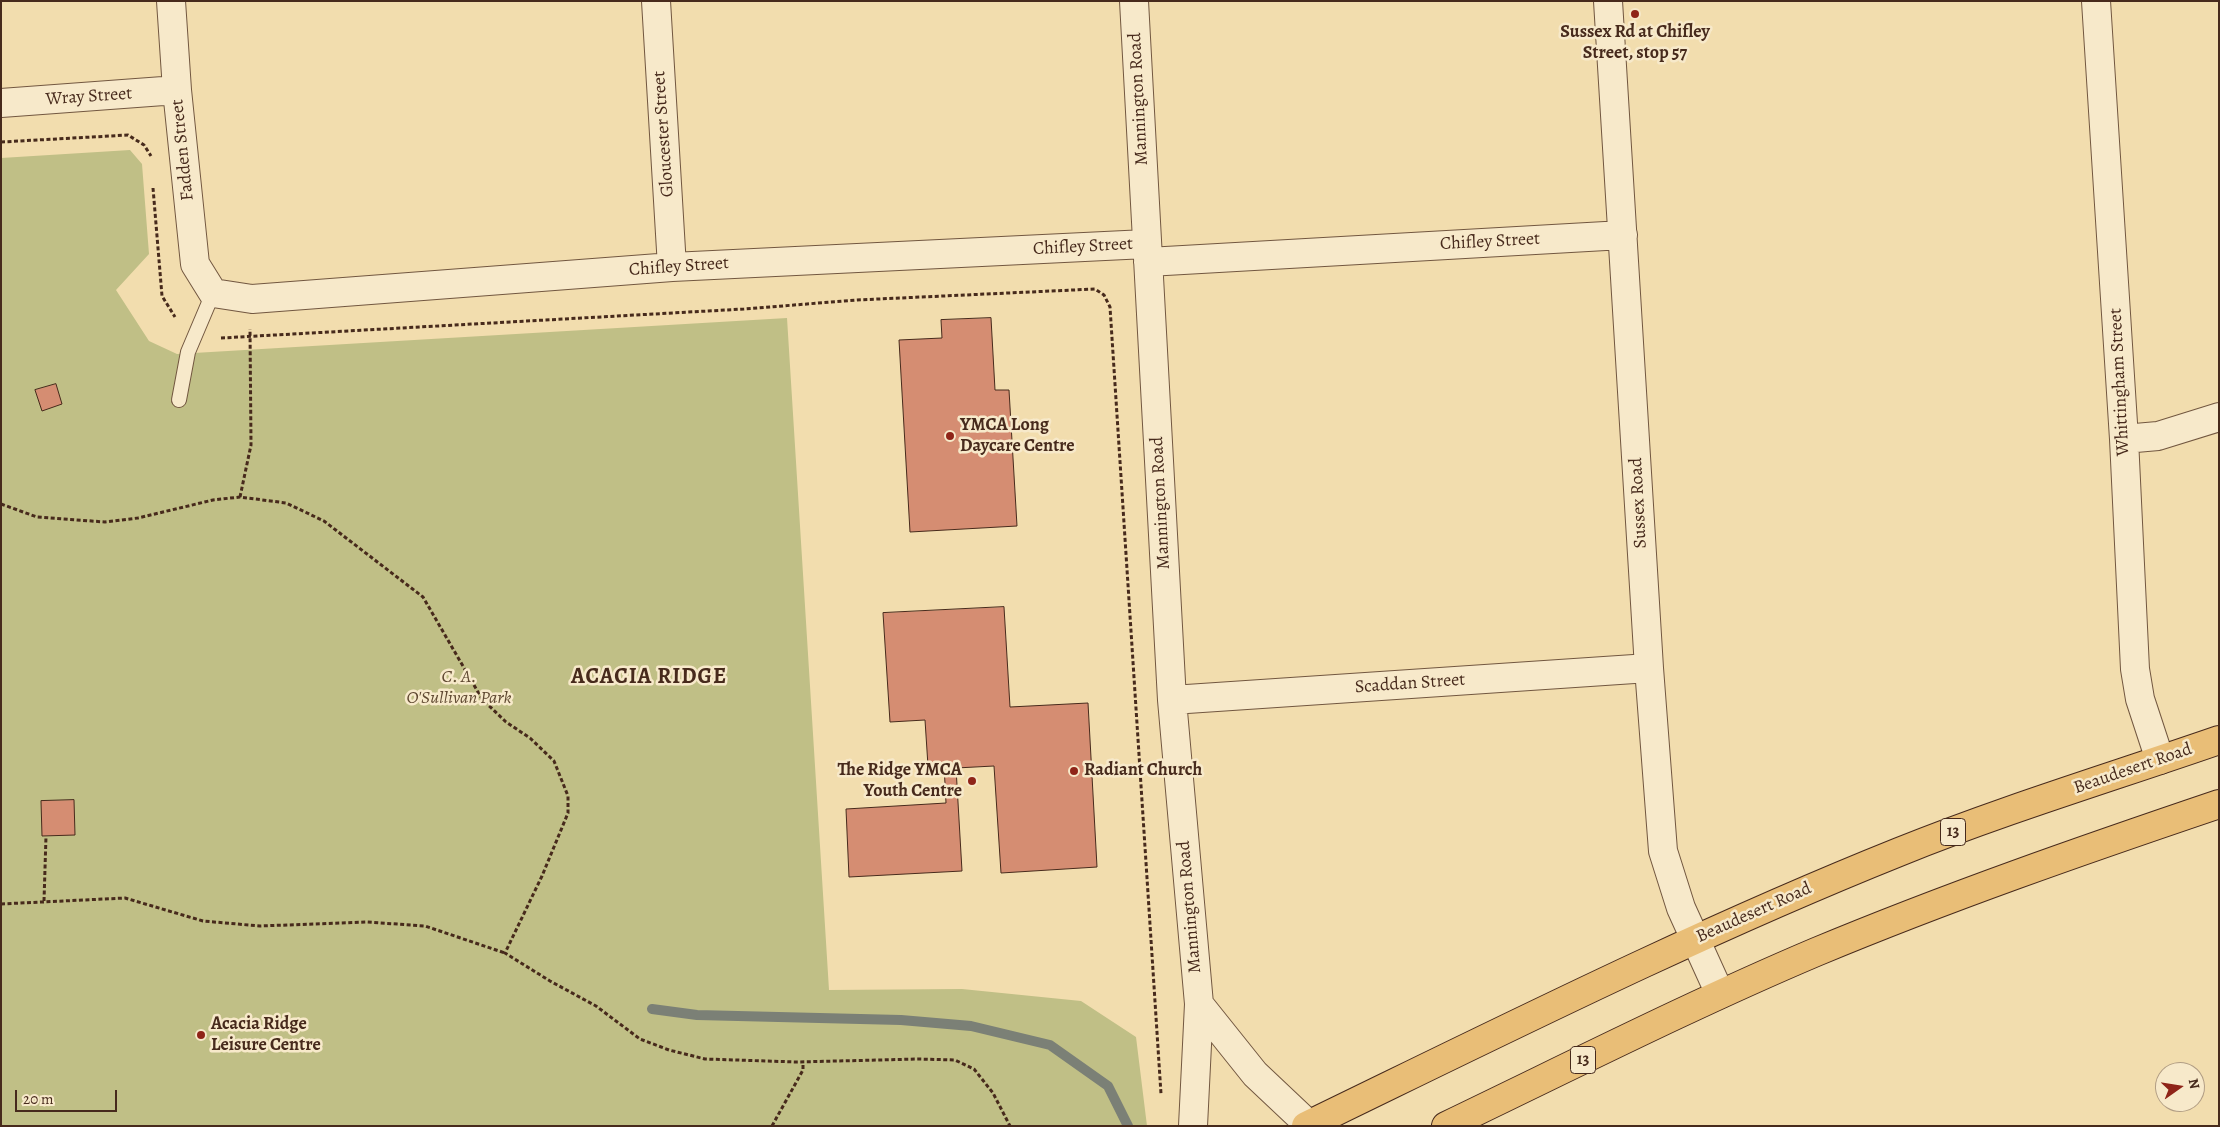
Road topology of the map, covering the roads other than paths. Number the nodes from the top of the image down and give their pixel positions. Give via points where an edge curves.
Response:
1 (171, 1) edge
2 (656, 1) edge
3 (1134, 1) edge
4 (1608, 1) edge
5 (2096, 1) edge
6 (177, 90) junction
7 (1, 103) edge
8 (1622, 235) junction
9 (1147, 253) junction
10 (672, 267) junction
11 (213, 293) junction
12 (179, 400) dead end
13 (2219, 417) edge
14 (2124, 439) junction
15 (1649, 668) junction
16 (1172, 700) junction
17 (2219, 740) edge
18 (2160, 760) junction
19 (2219, 804) edge
20 (1694, 940) junction
21 (1720, 994) junction
22 (1199, 1004) junction
23 (1308, 1125) edge
24 (1193, 1126) edge
25 (1446, 1126) edge

1 - 6 street, Fadden Street
2 - 10 street, Gloucester Street
3 - 9 street, Mannington Road
4 - 8 street, Sussex Road
5 - 14 street, Whittingham Street
6 - 7 street, Wray Street
6 - 11 street, Fadden Street via 195,264
8 - 9 street, Chifley Street
8 - 15 street, Sussex Road
9 - 10 street, Chifley Street
9 - 16 street, Mannington Road
10 - 11 street, Chifley Street via 252,299
11 - 12 lane via 188,352
13 - 14 street via 2158,436
14 - 18 street, Whittingham Street via 2135,669 2140,699
15 - 16 street, Scaddan Street
15 - 20 street, Sussex Road via 1663,851 1668,873
16 - 22 street, Mannington Road
17 - 18 highway, Beaudesert Road / 13
18 - 20 highway, Beaudesert Road / 13 via 1901,851
19 - 21 highway, 13 via 1924,909
20 - 21 street, Sussex Road
20 - 23 highway, Beaudesert Road / 13
21 - 25 highway, 13
22 - 23 street via 1255,1074
22 - 24 street, Mannington Road

